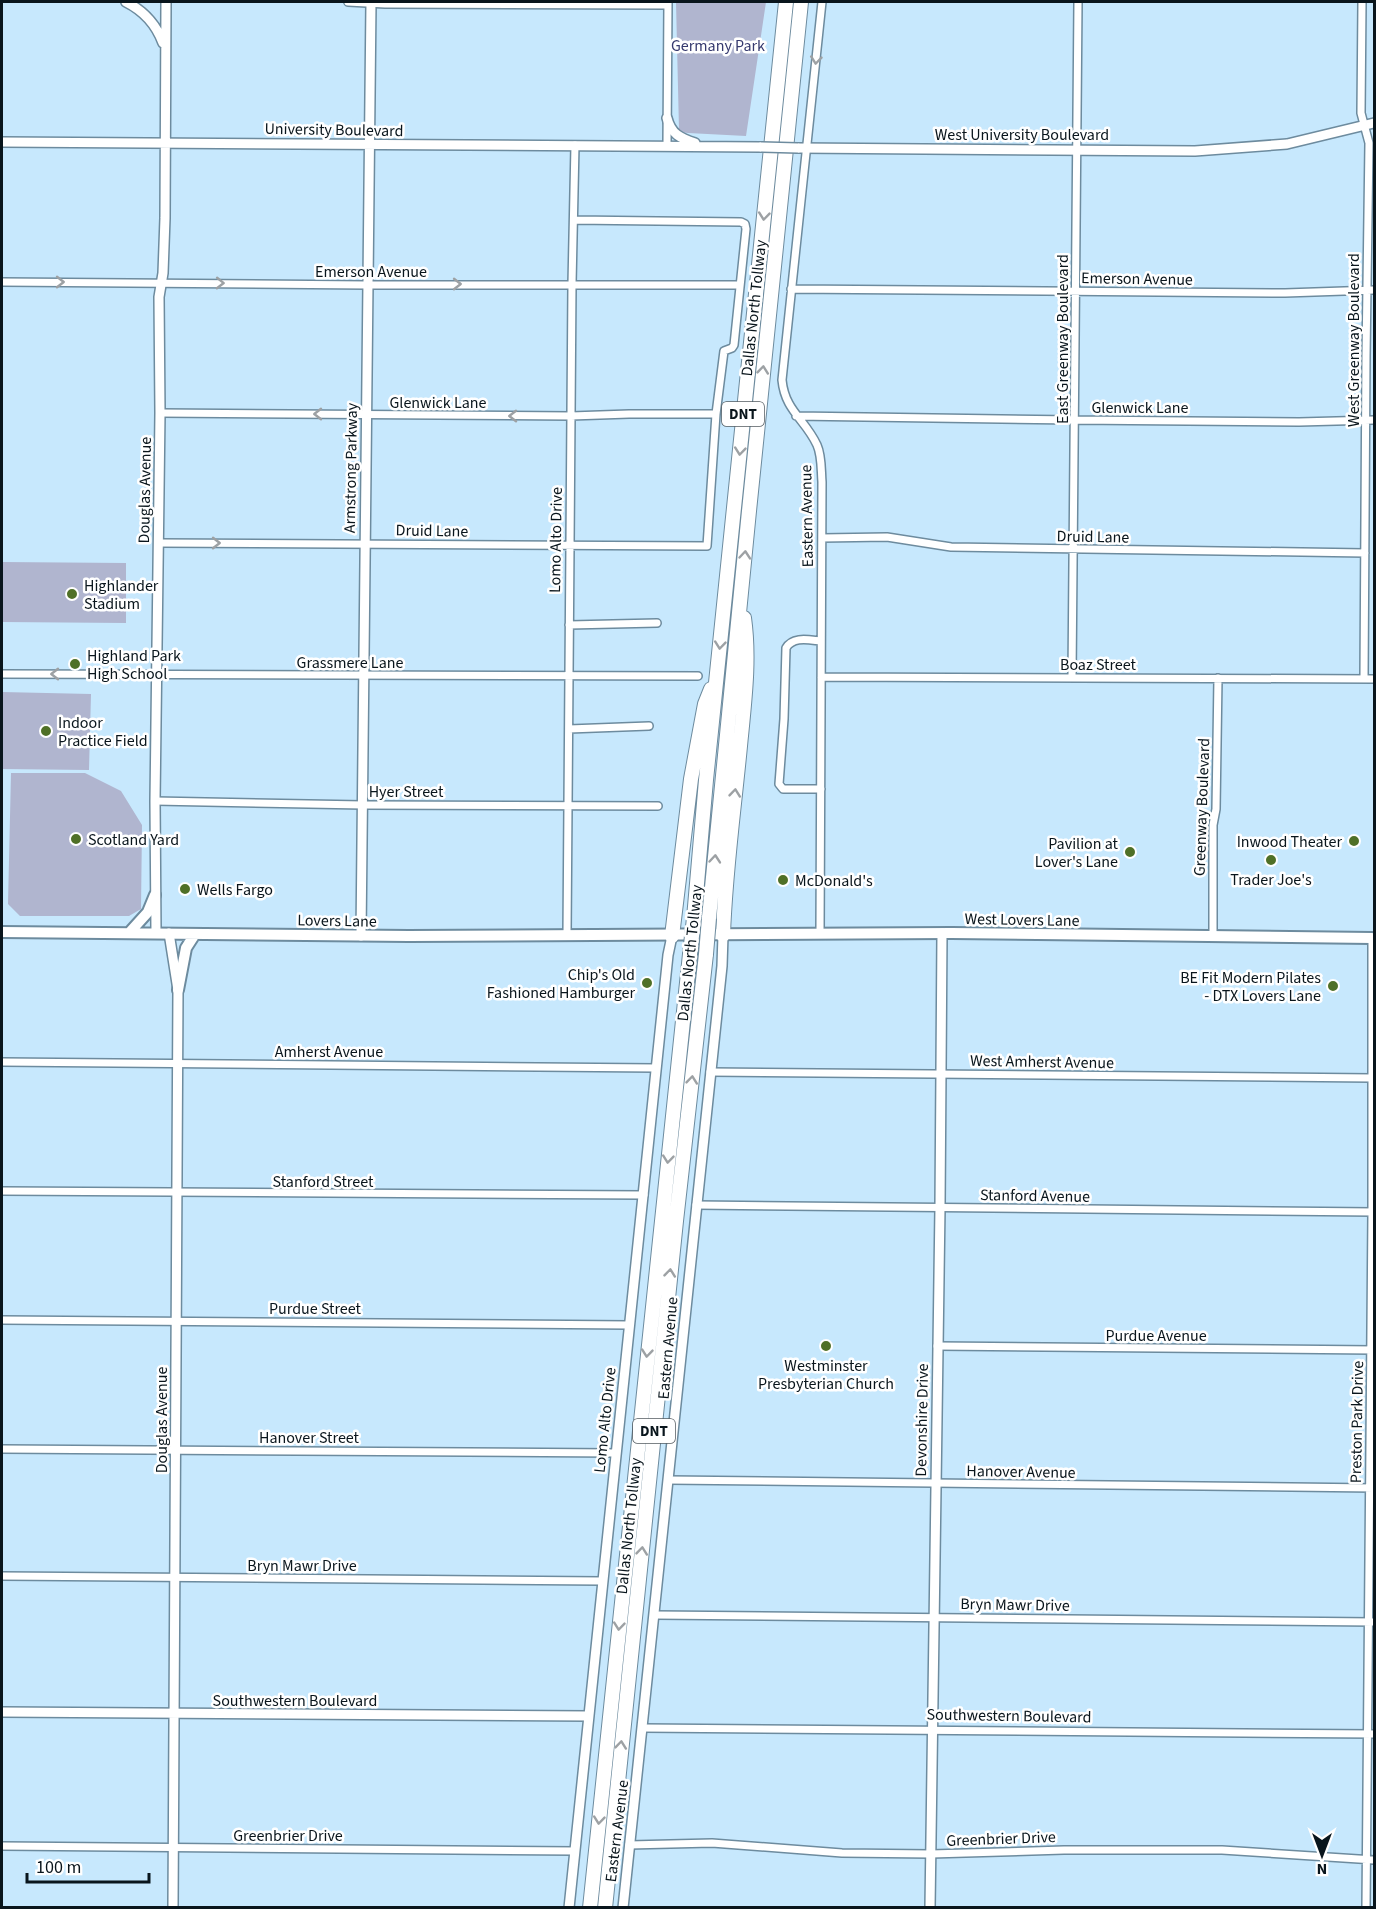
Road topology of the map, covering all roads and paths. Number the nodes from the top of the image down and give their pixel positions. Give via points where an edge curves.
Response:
1 (126, 2) edge
2 (166, 2) edge
3 (348, 2) edge
4 (786, 2) edge
5 (801, 2) edge
6 (822, 2) edge
7 (1078, 2) edge
8 (1362, 2) edge
9 (371, 3) edge
10 (668, 3) edge
11 (165, 48) junction
12 (667, 118) junction
13 (1374, 123) edge
14 (1364, 126) junction
15 (2, 142) edge
16 (165, 142) junction
17 (370, 145) junction
18 (575, 145) junction
19 (667, 145) junction
20 (703, 146) junction
21 (802, 148) junction
22 (1077, 149) junction
23 (574, 220) junction
24 (2, 282) edge
25 (161, 283) junction
26 (572, 284) junction
27 (367, 285) junction
28 (740, 285) junction
29 (791, 289) junction
30 (1370, 290) edge
31 (1076, 291) junction
32 (160, 413) junction
33 (366, 414) junction
34 (716, 414) junction
35 (571, 416) junction
36 (796, 416) junction
37 (1076, 420) junction
38 (1374, 420) edge
39 (1366, 421) junction
40 (822, 538) junction
41 (158, 543) junction
42 (364, 543) junction
43 (569, 546) junction
44 (1074, 549) junction
45 (1365, 553) junction
46 (741, 598) junction
47 (657, 623) dead end
48 (569, 625) junction
49 (821, 641) junction
50 (718, 670) junction
51 (2, 674) edge
52 (156, 674) junction
53 (363, 676) junction
54 (569, 676) junction
55 (698, 676) dead end
56 (821, 677) junction
57 (1072, 677) junction
58 (1218, 678) junction
59 (1364, 679) junction
60 (1374, 679) edge
61 (649, 726) dead end
62 (569, 729) junction
63 (821, 789) junction
64 (155, 801) junction
65 (363, 805) junction
66 (568, 806) junction
67 (658, 806) dead end
68 (155, 895) junction
69 (2, 932) edge
70 (129, 933) junction
71 (156, 933) junction
72 (169, 933) junction
73 (942, 933) junction
74 (195, 934) junction
75 (820, 934) junction
76 (567, 935) junction
77 (723, 935) junction
78 (361, 936) junction
79 (672, 936) junction
80 (1212, 937) junction
81 (1374, 938) edge
82 (178, 990) junction
83 (2, 1062) edge
84 (178, 1064) junction
85 (656, 1068) junction
86 (710, 1072) junction
87 (941, 1073) junction
88 (1373, 1083) edge
89 (2, 1191) edge
90 (177, 1194) junction
91 (644, 1195) junction
92 (696, 1205) junction
93 (940, 1207) junction
94 (1373, 1212) edge
95 (2, 1320) edge
96 (176, 1321) junction
97 (629, 1325) junction
98 (937, 1346) junction
99 (1373, 1350) edge
100 (2, 1449) edge
101 (176, 1450) junction
102 (615, 1453) junction
103 (668, 1480) junction
104 (935, 1484) junction
105 (1372, 1488) edge
106 (2, 1576) edge
107 (175, 1578) junction
108 (602, 1581) junction
109 (655, 1614) junction
110 (934, 1616) junction
111 (1371, 1622) edge
112 (2, 1712) edge
113 (174, 1714) junction
114 (589, 1716) junction
115 (643, 1728) junction
116 (932, 1730) junction
117 (1371, 1734) edge
118 (629, 1845) junction
119 (2, 1846) edge
120 (174, 1848) junction
121 (575, 1851) junction
122 (931, 1854) junction
123 (1370, 1860) edge
124 (173, 1908) edge
125 (569, 1908) edge
126 (590, 1908) edge
127 (605, 1908) edge
128 (623, 1908) edge
129 (930, 1908) edge
130 (1366, 1908) edge

1 - 11 street, Douglas Avenue via 152,21
2 - 11 street, Douglas Avenue
3 - 9 street
4 -> 50 highway, Dallas North Tollway / DNT
46 -> 5 highway, Dallas North Tollway / DNT
6 -> 21 street, Eastern Avenue
7 - 22 street, East Greenway Boulevard
8 - 14 street, West Greenway Boulevard
9 - 10 street
9 - 17 street, Armstrong Parkway
10 - 12 street
11 - 16 street, Douglas Avenue
12 - 19 street
12 - 20 street via 678,137
13 - 14 street, West University Boulevard
14 - 22 street, West University Boulevard via 1287,144 1229,150
14 - 30 street, West Greenway Boulevard via 1369,143
15 - 16 street, University Boulevard
16 - 17 street, University Boulevard
16 - 25 street, Douglas Avenue
17 - 18 street, University Boulevard
17 - 27 street, Armstrong Parkway
18 - 19 street, University Boulevard
18 - 23 street, Lomo Alto Drive
19 - 20 street, West University Boulevard
20 - 21 street, West University Boulevard, bridge
21 - 22 street, West University Boulevard
21 - 29 street, Eastern Avenue
22 - 31 street, East Greenway Boulevard
23 - 26 street, Lomo Alto Drive
23 - 28 street via 741,222 746,229
24 -> 25 street, Emerson Avenue
25 -> 27 street, Emerson Avenue
25 - 32 street, Douglas Avenue
27 -> 26 street, Emerson Avenue
26 - 28 street, Emerson Avenue
26 - 35 street, Lomo Alto Drive
27 - 33 street, Armstrong Parkway
28 - 34 street via 734,345 724,351
29 - 31 street, Emerson Avenue
29 - 36 street, Eastern Avenue via 782,380 783,392
30 - 31 street, Emerson Avenue
30 - 39 street, West Greenway Boulevard
31 - 37 street, East Greenway Boulevard
33 -> 32 street, Glenwick Lane
32 - 41 street, Douglas Avenue
35 -> 33 street, Glenwick Lane
33 - 42 street, Armstrong Parkway
34 - 35 street, Glenwick Lane
34 - 43 street, Druid Lane via 707,546
35 - 43 street, Lomo Alto Drive
36 - 37 street, Glenwick Lane
36 - 40 street, Eastern Avenue via 819,450
37 - 39 street, Glenwick Lane
37 - 44 street, East Greenway Boulevard
38 - 39 street, Glenwick Lane
39 - 45 street, West Greenway Boulevard
40 - 44 street, Druid Lane via 887,537 951,547
40 - 49 street, Eastern Avenue
41 -> 42 street, Druid Lane
41 - 52 street, Douglas Avenue
42 - 43 street, Druid Lane
42 - 53 street, Armstrong Parkway
43 - 48 street, Lomo Alto Drive
44 - 45 street, Druid Lane
44 - 57 street, East Greenway Boulevard
45 - 59 street, West Greenway Boulevard
77 -> 46 highway via 746,691
127 -> 46 highway, Dallas North Tollway / DNT, bridge
47 - 48 street
48 - 54 street, Lomo Alto Drive
49 - 56 street, Eastern Avenue
49 - 63 street via 796,640 786,648 779,784 783,789
50 - 79 highway via 705,704 691,779
50 -> 126 highway, Dallas North Tollway / DNT, bridge
52 -> 51 street, Grassmere Lane
52 - 53 street, Grassmere Lane
52 - 64 street, Douglas Avenue
53 - 54 street, Grassmere Lane
53 - 65 street, Armstrong Parkway
54 - 55 street, Grassmere Lane
54 - 62 street, Lomo Alto Drive
56 - 57 street, Boaz Street
56 - 63 street, Eastern Avenue
57 - 58 street, Boaz Street
58 - 59 street, Boaz Street
58 - 80 street, Greenway Boulevard
59 - 60 street, Boaz Street
61 - 62 street
62 - 66 street, Lomo Alto Drive
63 - 75 street, Eastern Avenue
64 - 65 street, Hyer Street
64 - 68 street, Douglas Avenue
65 - 66 street, Hyer Street
65 - 78 street, Armstrong Parkway
66 - 67 street, Hyer Street
66 - 76 street, Lomo Alto Drive
68 - 70 main road via 148,912
68 - 71 street, Douglas Avenue
69 - 70 main road, Lovers Lane
70 - 71 main road, Lovers Lane
71 - 72 main road, Lovers Lane
72 - 74 main road, Lovers Lane
72 - 82 street, Douglas Avenue
73 - 75 main road, West Lovers Lane
73 - 80 main road, West Lovers Lane
73 - 87 street, Devonshire Drive
74 - 78 main road, Lovers Lane
74 - 82 main road via 186,948
75 - 77 main road, West Lovers Lane
76 - 78 main road, Lovers Lane
76 - 79 main road, Lovers Lane
77 - 79 main road, West Lovers Lane
77 - 86 street, Eastern Avenue
79 - 85 street, Lomo Alto Drive
80 - 81 main road, West Lovers Lane
81 - 88 street, Preston Park Drive
82 - 84 street, Douglas Avenue
83 - 84 street, Amherst Avenue
84 - 85 street, Amherst Avenue
84 - 90 street, Douglas Avenue
85 - 91 street, Lomo Alto Drive
86 - 87 street, West Amherst Avenue
86 - 92 street, Eastern Avenue
87 - 88 street, West Amherst Avenue
87 - 93 street, Devonshire Drive
88 - 94 street, Preston Park Drive
89 - 90 street, Stanford Street
90 - 91 street, Stanford Street
90 - 96 street, Douglas Avenue
91 - 97 street, Lomo Alto Drive
92 - 93 street, Stanford Avenue
92 - 103 street, Eastern Avenue
93 - 94 street, Stanford Avenue
93 - 98 street, Devonshire Drive
94 - 99 street, Preston Park Drive
95 - 96 street, Purdue Street
96 - 97 street, Purdue Street
96 - 101 street, Douglas Avenue
97 - 102 street, Lomo Alto Drive
98 - 99 street, Purdue Avenue
98 - 104 street, Devonshire Drive
99 - 105 street, Preston Park Drive
100 - 101 street, Hanover Street
101 - 102 street, Hanover Street
101 - 107 street, Douglas Avenue
102 - 108 street, Lomo Alto Drive
103 - 104 street, Hanover Avenue
103 - 109 street, Eastern Avenue
104 - 105 street, Hanover Avenue
104 - 110 street, Devonshire Drive
105 - 111 street, Preston Park Drive
106 - 107 street, Bryn Mawr Drive
107 - 108 street, Bryn Mawr Drive
107 - 113 street, Douglas Avenue
108 - 114 street, Lomo Alto Drive
109 - 110 street, Bryn Mawr Drive
109 - 115 street, Eastern Avenue
110 - 111 street, Bryn Mawr Drive
110 - 116 street, Devonshire Drive
111 - 117 street, Preston Park Drive
112 - 113 street, Southwestern Boulevard
113 - 114 street, Southwestern Boulevard
113 - 120 street, Douglas Avenue
114 - 121 street, Lomo Alto Drive
115 - 116 street, Southwestern Boulevard
115 - 118 street, Eastern Avenue
116 - 117 street, Southwestern Boulevard
116 - 122 street, Devonshire Drive
117 - 123 street, Preston Park Drive
118 - 122 street, Greenbrier Drive via 712,1843 842,1853
118 - 128 street, Eastern Avenue
119 - 120 street, Greenbrier Drive
120 - 121 street, Greenbrier Drive
120 - 124 street, Douglas Avenue
121 - 125 street, Lomo Alto Drive
122 - 123 street, Greenbrier Drive via 1148,1849
122 - 129 street, Devonshire Drive
123 - 130 street, Preston Park Drive

